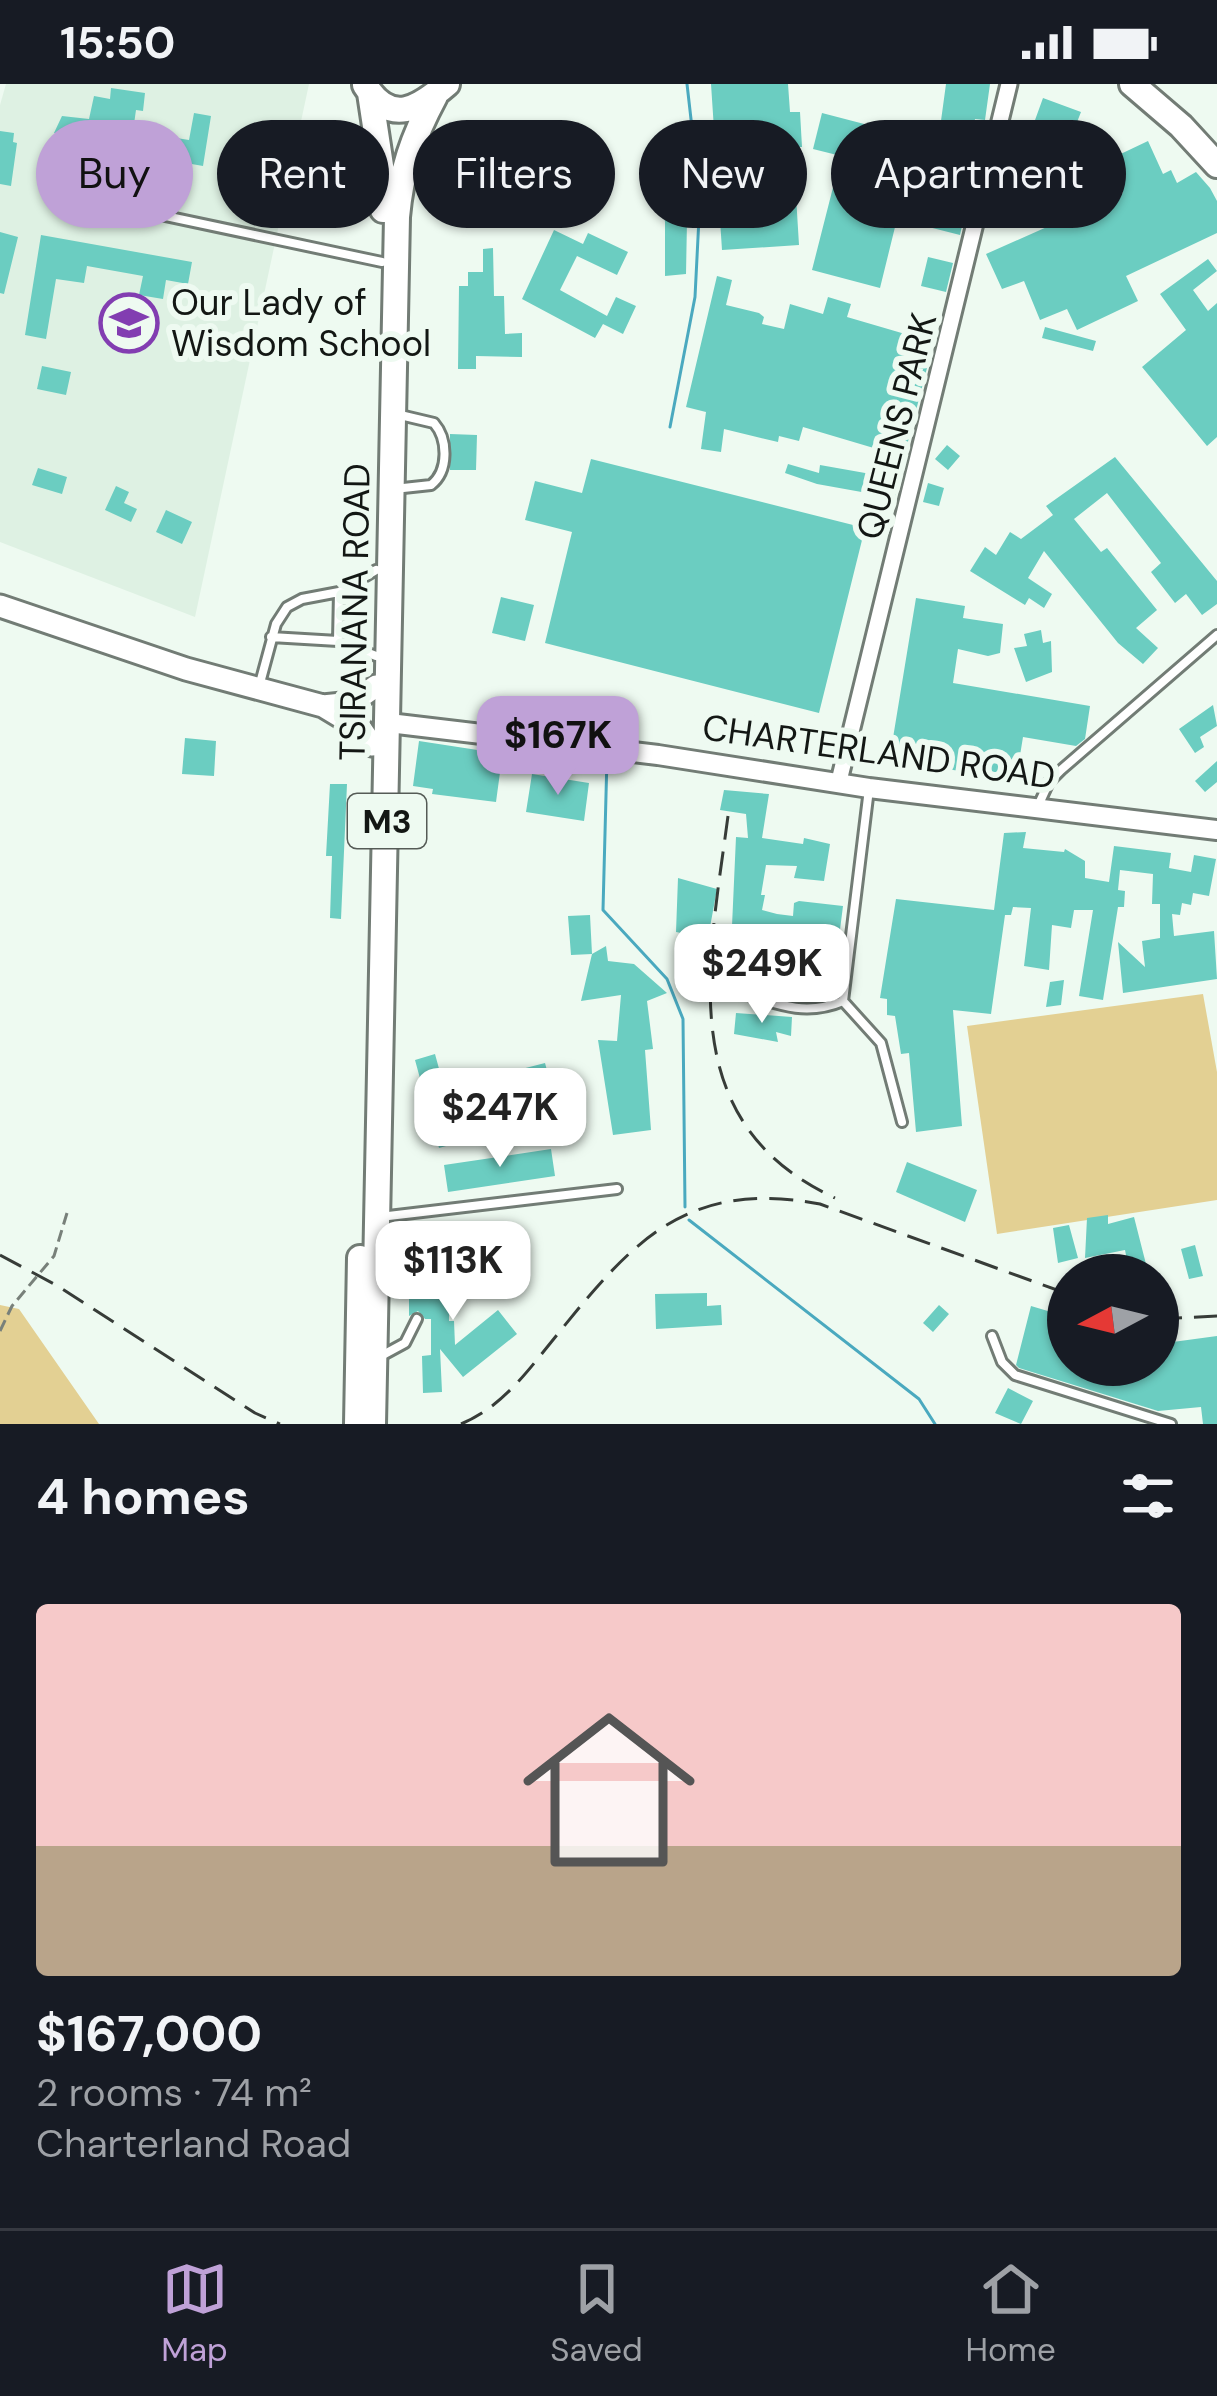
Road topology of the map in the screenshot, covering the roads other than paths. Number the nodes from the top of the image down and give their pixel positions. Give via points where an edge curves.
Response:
1 (1009, 84) edge
2 (1132, 84) edge
3 (367, 88) edge
4 (441, 88) edge
5 (1217, 165) edge
6 (193, 222) edge
7 (382, 262) junction
8 (394, 413) junction
9 (392, 490) junction
10 (376, 569) junction
11 (339, 592) junction
12 (0, 606) edge
13 (1217, 635) edge
14 (272, 638) junction
15 (338, 641) junction
16 (376, 656) junction
17 (376, 686) junction
18 (258, 691) junction
19 (323, 706) junction
20 (389, 723) junction
21 (372, 745) junction
22 (839, 781) junction
23 (869, 788) junction
24 (1038, 806) junction
25 (1217, 830) edge
26 (739, 992) dead end
27 (843, 1001) junction
28 (902, 1122) dead end
29 (617, 1189) dead end
30 (378, 1217) junction
31 (376, 1244) junction
32 (416, 1288) dead end
33 (416, 1319) dead end
34 (992, 1336) dead end
35 (375, 1360) junction
36 (357, 1424) edge
37 (373, 1424) edge
38 (1171, 1424) edge

1 - 22 street, QUEENS PARK
2 - 5 highway
3 - 4 highway, M3 via 396,109 417,107
3 - 7 highway, TSIRANANA ROAD / M3 via 383,179
4 - 8 highway, TSIRANANA ROAD / M3 via 410,142 401,177
6 - 7 lane
7 - 10 highway, TSIRANANA ROAD / M3
8 - 9 highway, TSIRANANA ROAD / M3
8 - 9 lane via 434,423 444,436 442,472 431,485
9 - 20 highway, TSIRANANA ROAD / M3
10 - 11 lane
10 - 16 highway, TSIRANANA ROAD / M3
11 - 14 lane via 287,607
11 - 15 lane
12 - 18 main road
13 - 24 lane via 1061,770
14 - 15 lane
14 - 18 lane
15 - 16 lane
16 - 17 highway, TSIRANANA ROAD / M3
17 - 19 main road via 352,703
17 - 21 highway, TSIRANANA ROAD / M3
18 - 19 main road
19 - 21 main road
20 - 22 street, CHARTERLAND ROAD
20 - 30 highway, TSIRANANA ROAD / M3
21 - 36 highway, TSIRANANA ROAD / M3
22 - 23 street, CHARTERLAND ROAD
23 - 24 street, CHARTERLAND ROAD
23 - 27 lane
24 - 25 street, CHARTERLAND ROAD
26 - 27 lane via 790,1009
27 - 28 lane via 880,1043
29 - 30 lane
30 - 31 highway, TSIRANANA ROAD / M3
31 - 32 lane via 402,1255
31 - 35 highway, TSIRANANA ROAD / M3
33 - 35 lane via 405,1342
34 - 38 lane via 1015,1375
35 - 37 highway, TSIRANANA ROAD / M3

